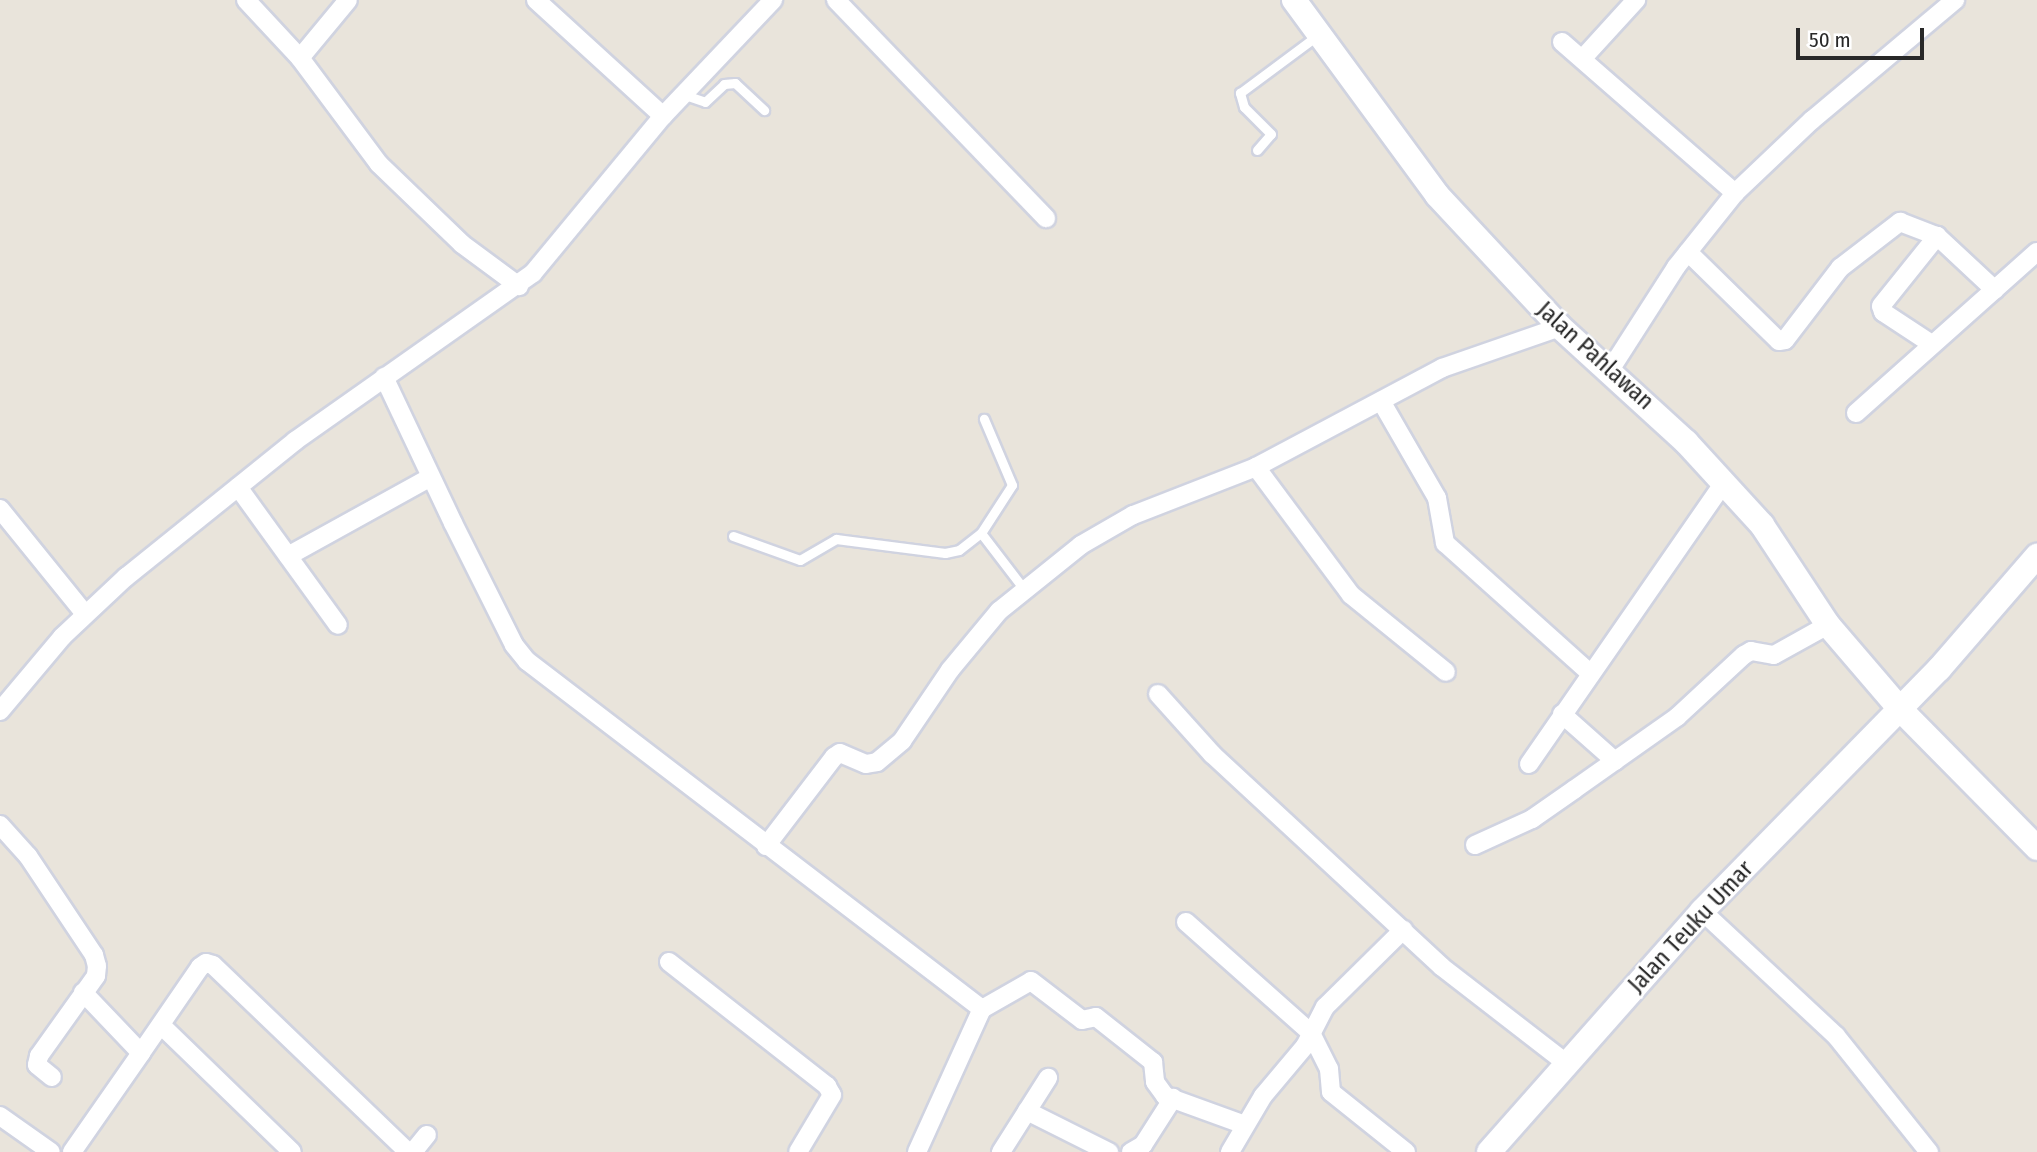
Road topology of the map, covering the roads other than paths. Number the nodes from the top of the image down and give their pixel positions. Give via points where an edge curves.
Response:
1 (246, 0) edge
2 (348, 0) edge
3 (536, 0) edge
4 (773, 0) edge
5 (836, 0) edge
6 (1294, 0) edge
7 (1636, 0) edge
8 (1955, 0) edge
9 (1318, 35) junction
10 (1562, 42) dead end
11 (300, 58) junction
12 (1583, 58) junction
13 (685, 95) junction
14 (764, 110) dead end
15 (663, 116) junction
16 (1257, 150) dead end
17 (1735, 193) junction
18 (1046, 218) dead end
19 (1937, 236) junction
20 (1688, 252) junction
21 (2037, 253) edge
22 (519, 286) junction
23 (1995, 290) junction
24 (1560, 327) junction
25 (1930, 344) junction
26 (1610, 370) junction
27 (384, 377) junction
28 (1381, 401) junction
29 (1856, 412) dead end
30 (984, 419) dead end
31 (1255, 467) junction
32 (431, 477) junction
33 (1722, 485) junction
34 (238, 487) junction
35 (0, 509) edge
36 (981, 533) junction
37 (733, 536) dead end
38 (288, 556) junction
39 (2037, 556) edge
40 (1023, 588) junction
41 (85, 614) junction
42 (338, 625) dead end
43 (1828, 625) junction
44 (1446, 672) dead end
45 (1589, 672) junction
46 (1158, 694) dead end
47 (1900, 709) junction
48 (0, 711) edge
49 (1562, 714) junction
50 (1615, 761) junction
51 (1529, 764) dead end
52 (0, 825) edge
53 (1475, 845) dead end
54 (766, 846) junction
55 (2037, 848) edge
56 (1702, 911) junction
57 (1186, 922) dead end
58 (1403, 930) junction
59 (669, 962) dead end
60 (83, 992) junction
61 (982, 1009) junction
62 (161, 1025) junction
63 (1311, 1033) junction
64 (141, 1053) junction
65 (1566, 1063) junction
66 (52, 1077) dead end
67 (1048, 1078) dead end
68 (1172, 1098) junction
69 (1027, 1111) junction
70 (0, 1116) edge
71 (1245, 1125) junction
72 (427, 1135) dead end
73 (51, 1152) edge
74 (72, 1152) edge
75 (292, 1152) edge
76 (411, 1152) edge
77 (798, 1152) edge
78 (917, 1152) edge
79 (1001, 1152) edge
80 (1109, 1152) edge
81 (1131, 1152) edge
82 (1230, 1152) edge
83 (1406, 1152) edge
84 (1489, 1152) edge
85 (1929, 1152) edge

1 - 11 street
2 - 11 street
3 - 15 street
4 - 13 street
5 - 18 street
6 - 9 main road, Jalan Pahlawan
7 - 12 street
8 - 17 street via 1812,120
9 - 16 lane via 1240,93 1244,107 1271,134
9 - 24 main road, Jalan Pahlawan via 1437,195
10 - 12 street
11 - 22 street via 379,164 462,244
12 - 17 street via 1621,97
13 - 14 lane via 705,102 724,84 735,83
13 - 15 street
15 - 22 street
17 - 20 street
19 - 20 street via 1910,222 1892,226 1840,268 1785,340 1779,341
19 - 23 street
19 - 25 street via 1881,306 1883,312
20 - 26 street
21 - 23 street
22 - 27 street
23 - 25 street
24 - 26 main road, Jalan Pahlawan
24 - 28 street via 1442,368
25 - 29 street
26 - 33 main road, Jalan Pahlawan via 1686,442
27 - 32 street
27 - 34 street
28 - 31 street
28 - 45 street via 1437,498 1445,543
30 - 36 lane via 1012,485
31 - 40 street via 1133,515 1081,545
31 - 44 street via 1351,595
32 - 38 street
32 - 54 street via 514,645 527,661
33 - 43 main road, Jalan Pahlawan via 1762,525
33 - 45 street
34 - 38 street
34 - 41 street
35 - 41 street
36 - 37 lane via 959,550 945,553 836,539 800,560
36 - 40 lane
38 - 42 street
39 - 47 main road, Jalan Teuku Umar
40 - 54 street via 950,670 902,741 877,762 866,764 840,753 834,757
41 - 48 street
43 - 47 main road, Jalan Pahlawan
43 - 50 street via 1774,656 1751,651 1744,655 1677,717
45 - 49 street
46 - 58 street via 1212,754
47 - 55 main road, Jalan Pahlawan
47 - 56 main road, Jalan Teuku Umar
49 - 50 street
49 - 51 street
50 - 53 street via 1532,819
52 - 60 street via 28,856 94,955 96,976
54 - 61 street
56 - 65 main road, Jalan Teuku Umar
56 - 85 street via 1836,1036
57 - 63 street
58 - 63 street via 1330,1001
58 - 65 street via 1442,967
59 - 77 street via 827,1086 832,1095
60 - 64 street
60 - 66 street via 38,1056 37,1065
61 - 68 street via 1036,981 1082,1020 1096,1017 1153,1062 1157,1089
61 - 78 street
62 - 64 street
62 - 75 street
62 - 76 street via 200,967 213,965
63 - 71 street
63 - 83 street via 1329,1069 1331,1092
64 - 74 street
65 - 84 main road, Jalan Teuku Umar
67 - 69 street
68 - 71 street
68 - 81 street via 1143,1145
69 - 79 street
69 - 80 street
70 - 73 street
71 - 82 street
72 - 76 street

